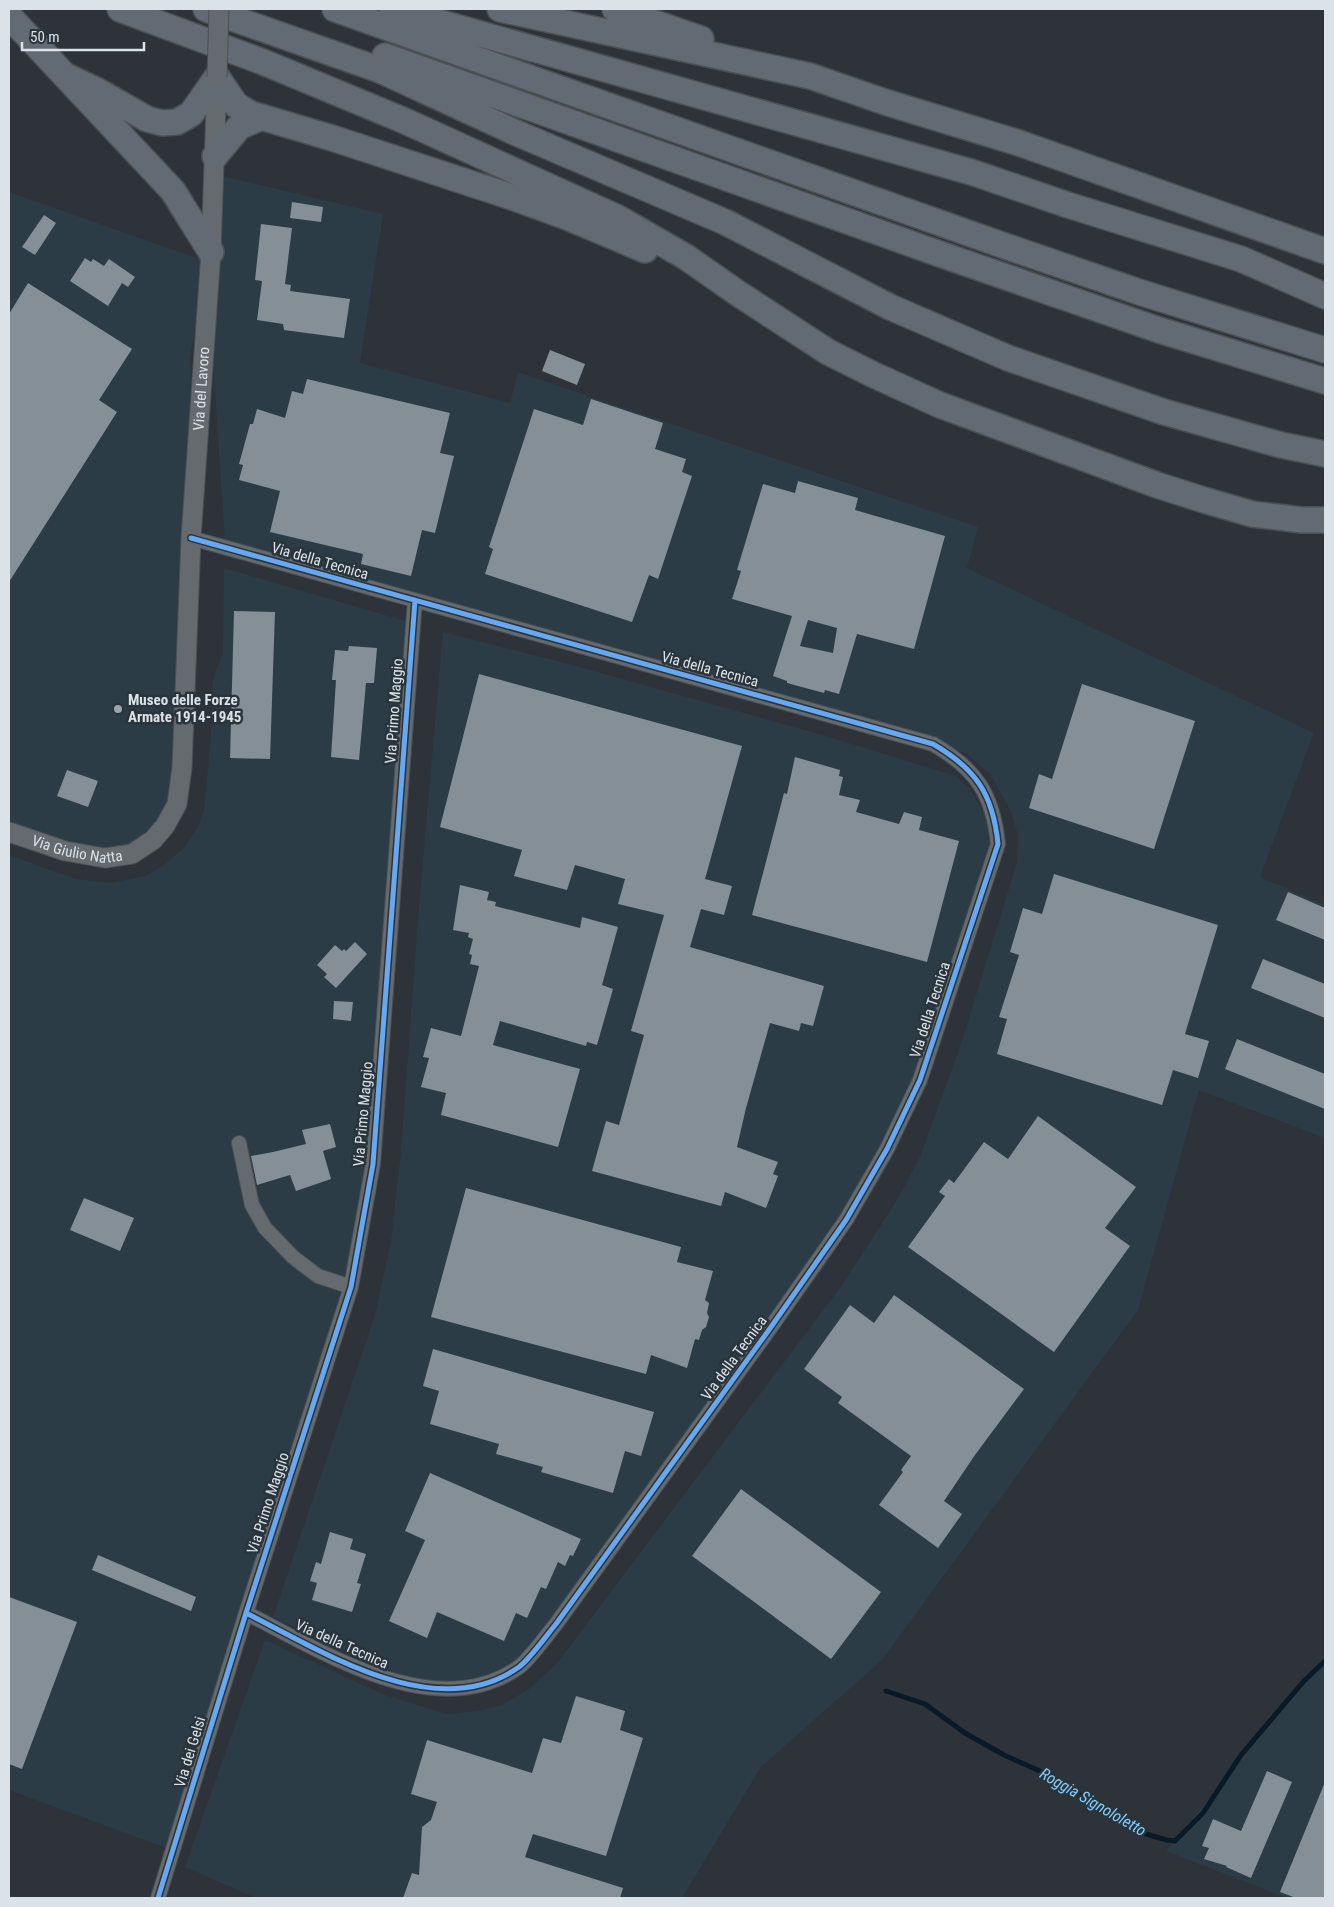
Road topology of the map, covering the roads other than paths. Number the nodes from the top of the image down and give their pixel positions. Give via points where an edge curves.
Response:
1 (120, 9) edge
2 (206, 9) edge
3 (219, 9) edge
4 (246, 9) edge
5 (335, 9) edge
6 (392, 9) edge
7 (500, 9) edge
8 (615, 9) edge
9 (9, 16) edge
10 (66, 76) junction
11 (810, 76) junction
12 (217, 77) junction
13 (262, 117) junction
14 (215, 156) junction
15 (1325, 251) edge
16 (211, 252) junction
17 (736, 292) junction
18 (1325, 296) edge
19 (1325, 350) edge
20 (1325, 381) edge
21 (1325, 454) edge
22 (1325, 520) edge
23 (191, 538) junction
24 (415, 600) junction
25 (182, 768) joint
26 (9, 832) edge
27 (239, 1143) dead end
28 (351, 1287) junction
29 (246, 1613) junction
30 (158, 1898) edge

1 - 17 highway via 263,62 529,177 618,218 686,257
2 - 21 highway via 380,70 512,131 726,222 890,307 1008,358 1164,412
3 - 12 street, Via del Lavoro, bridge
4 - 20 highway via 1159,330
5 - 19 highway via 1014,249
6 - 18 highway via 971,172 1240,258
7 - 11 highway
8 - 11 highway
9 - 10 highway
10 - 12 highway via 162,123 177,122 191,114
10 - 16 highway via 173,191
11 - 15 highway via 1020,143
12 - 13 highway via 236,105
12 - 14 street, Via del Lavoro
13 - 14 highway via 240,126
13 - 17 highway via 568,217
14 - 16 street, Via del Lavoro
16 - 23 street, Via del Lavoro
17 - 22 highway via 828,352 940,405 1204,500 1252,514
23 - 24 street, Via della Tecnica
23 - 25 street, Via del Lavoro
24 - 28 street, Via Primo Maggio via 373,1164
24 - 29 street, Via della Tecnica via 933,744 954,756 975,776 987,796 996,824 998,844 920,1080 887,1149 846,1220 562,1616 520,1667 496,1680 464,1689 432,1690 396,1682 355,1667
25 - 26 street, Via Giulio Natta via 177,804 165,826 153,840 132,854 105,858 64,851
27 - 28 street via 252,1205 265,1228 293,1257 318,1276
28 - 29 street, Via Primo Maggio
29 - 30 street, Via dei Gelsi

